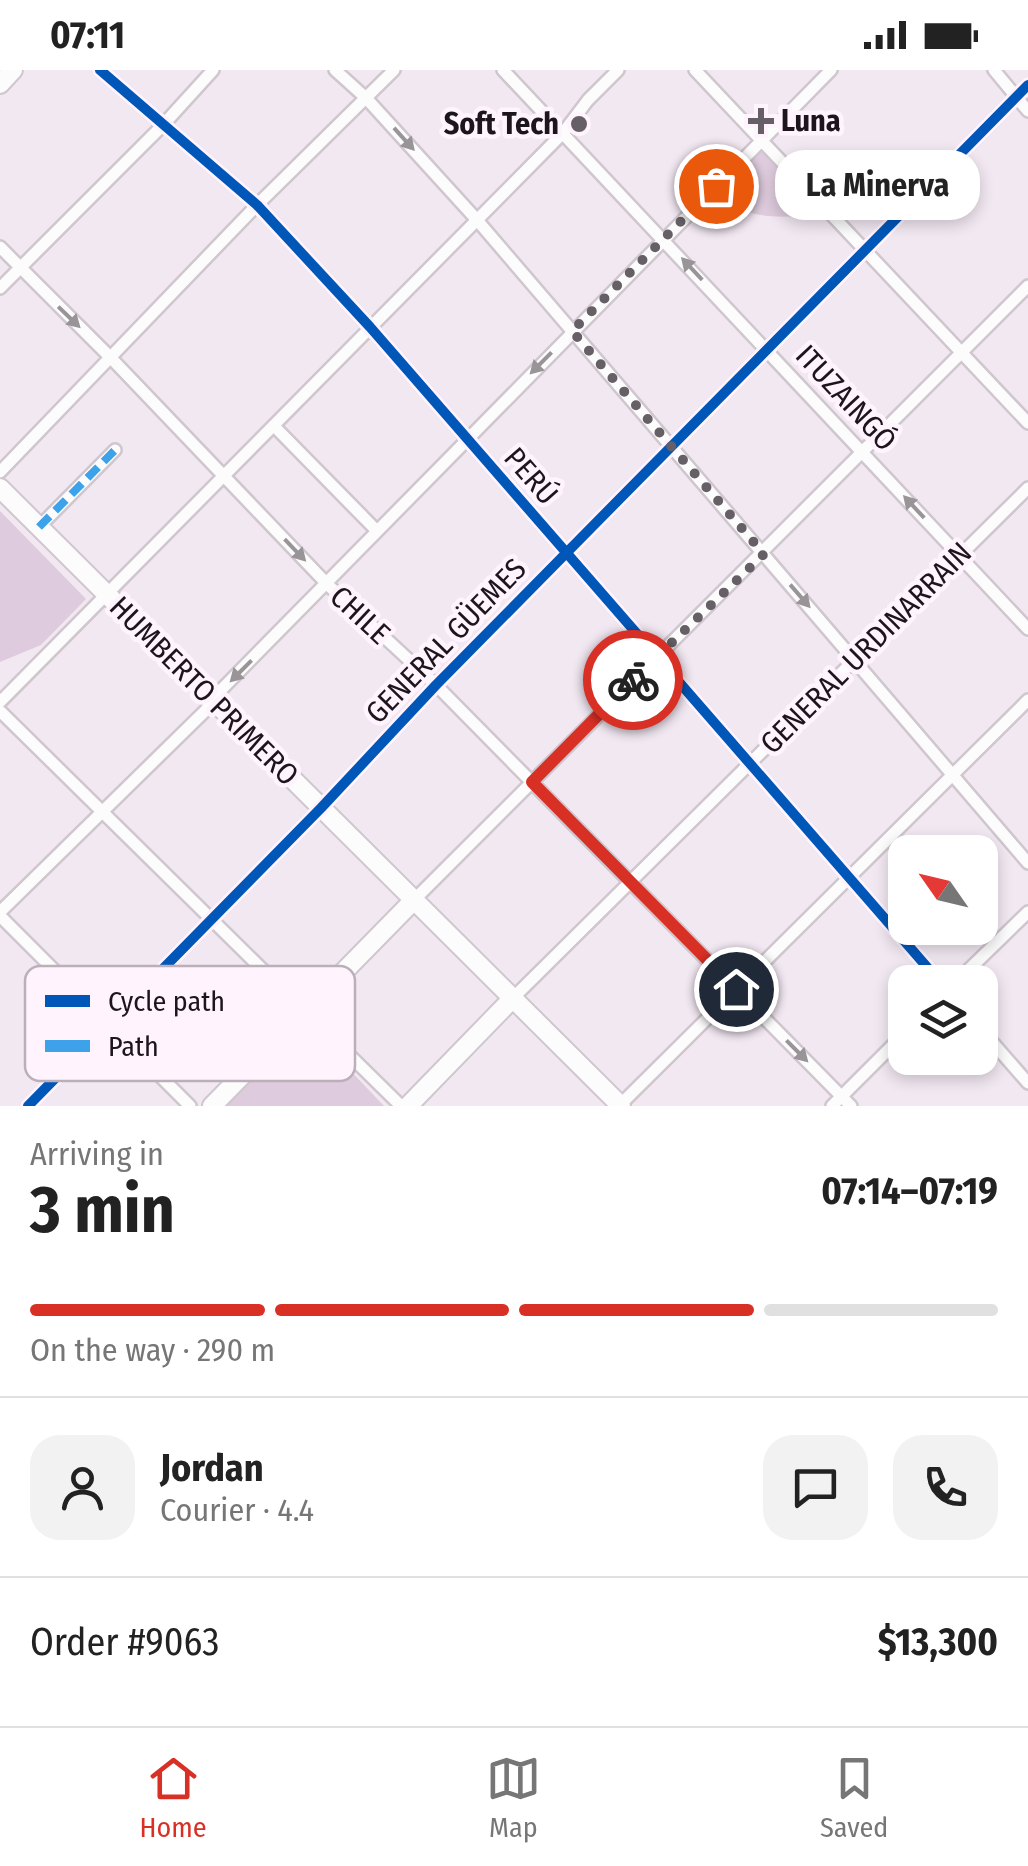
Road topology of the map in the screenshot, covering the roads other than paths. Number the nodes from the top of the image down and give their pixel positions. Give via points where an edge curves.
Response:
1 (14, 70) edge
2 (100, 70) edge
3 (213, 70) edge
4 (335, 70) edge
5 (394, 70) edge
6 (503, 70) edge
7 (618, 70) edge
8 (696, 70) edge
9 (832, 70) edge
10 (994, 70) edge
11 (0, 84) edge
12 (1028, 84) edge
13 (1016, 97) junction
14 (366, 98) junction
15 (1028, 111) edge
16 (163, 125) junction
17 (563, 134) junction
18 (762, 141) junction
19 (257, 205) junction
20 (477, 220) junction
21 (664, 239) junction
22 (0, 248) edge
23 (864, 250) junction
24 (19, 268) junction
25 (1028, 286) edge
26 (0, 288) edge
27 (370, 328) junction
28 (572, 331) junction
29 (768, 350) junction
30 (962, 352) junction
31 (111, 358) junction
32 (1028, 423) edge
33 (274, 426) junction
34 (465, 439) junction
35 (672, 446) junction
36 (115, 450) dead end
37 (864, 453) junction
38 (0, 472) edge
39 (224, 476) junction
40 (0, 488) edge
41 (1028, 488) edge
42 (39, 526) junction
43 (376, 530) junction
44 (566, 554) junction
45 (764, 554) junction
46 (960, 556) junction
47 (328, 585) junction
48 (107, 594) junction
49 (1028, 629) edge
50 (656, 656) junction
51 (854, 659) junction
52 (436, 685) junction
53 (214, 700) junction
54 (1028, 700) edge
55 (0, 702) edge
56 (0, 711) edge
57 (748, 765) junction
58 (954, 774) junction
59 (532, 782) junction
60 (321, 808) junction
61 (102, 810) junction
62 (1028, 863) edge
63 (848, 878) junction
64 (630, 882) junction
65 (414, 900) junction
66 (1028, 912) edge
67 (0, 914) edge
68 (211, 919) junction
69 (925, 965) edge
70 (973, 965) edge
71 (51, 966) edge
72 (166, 966) edge
73 (259, 966) edge
74 (349, 966) edge
75 (736, 989) junction
76 (513, 998) junction
77 (998, 1048) edge
78 (888, 1053) edge
79 (355, 1058) edge
80 (53, 1081) edge
81 (165, 1081) edge
82 (236, 1081) edge
83 (1028, 1082) edge
84 (846, 1101) edge
85 (28, 1106) edge
86 (190, 1106) edge
87 (212, 1106) edge
88 (405, 1106) edge
89 (620, 1106) edge
90 (832, 1106) edge

1 - 11 street
2 - 16 street, PERÚ
3 - 16 street
4 - 14 street
5 - 14 street
6 - 17 street, ITUZAINGÓ
7 - 17 street
8 - 18 street
9 - 18 street
10 - 13 street
12 - 13 street, GENERAL GÜEMES
13 - 15 street
13 - 23 street, GENERAL GÜEMES
14 - 19 street
14 -> 20 street
16 - 19 street, PERÚ
16 - 24 street
17 - 20 street
17 - 21 street, ITUZAINGÓ
18 - 21 street
18 - 23 street
19 - 27 street, PERÚ
19 - 31 street
20 - 27 street
20 - 28 street
21 - 28 street
29 -> 21 street, ITUZAINGÓ
22 - 24 street, CHILE
23 - 29 street, GENERAL GÜEMES
23 - 30 street
24 - 26 street
24 -> 31 street, CHILE
25 - 30 street
27 - 33 street
27 - 34 street, PERÚ
28 -> 34 street
28 - 35 street
29 - 35 street, GENERAL GÜEMES
29 - 37 street, ITUZAINGÓ
30 - 32 street
30 - 37 street
31 - 38 street
31 - 39 street, CHILE
33 - 39 street
33 - 43 street
34 - 43 street
34 - 44 street, PERÚ
35 - 44 street, GENERAL GÜEMES
35 - 45 street
36 - 42 street
37 - 45 street
46 -> 37 street, ITUZAINGÓ
39 -> 47 street, CHILE
39 - 48 street
40 - 42 street, HUMBERTO PRIMERO
41 - 46 street, GENERAL URDINARRAIN
42 - 48 street, HUMBERTO PRIMERO
43 - 47 street
44 - 50 street, PERÚ
44 - 52 street, GENERAL GÜEMES
45 - 50 street
45 -> 51 street
46 - 49 street, ITUZAINGÓ
46 - 51 street, GENERAL URDINARRAIN
47 - 52 street, CHILE
47 -> 53 street
48 - 53 street, HUMBERTO PRIMERO
48 - 55 street
50 - 57 street, PERÚ
50 - 59 street
51 - 57 street, GENERAL URDINARRAIN
51 - 58 street
52 - 59 street, CHILE
52 - 60 street, GENERAL GÜEMES
53 - 60 street, HUMBERTO PRIMERO
53 - 61 street
54 - 58 street
56 - 61 street
57 - 63 street, PERÚ
57 - 64 street, GENERAL URDINARRAIN
58 - 62 street
58 - 63 street
59 - 64 street, CHILE
59 - 65 street
60 - 65 street, HUMBERTO PRIMERO
60 - 68 street, GENERAL GÜEMES
61 - 67 street
61 - 68 street
63 - 69 street, PERÚ
63 - 75 street
64 - 75 street, CHILE
64 - 76 street, GENERAL URDINARRAIN
65 - 74 street
65 - 76 street, HUMBERTO PRIMERO
66 - 70 street
67 - 71 street
68 - 72 street, GENERAL GÜEMES
68 - 73 street
75 -> 84 street, CHILE
75 - 89 street
76 - 88 street, GENERAL URDINARRAIN
76 - 89 street, HUMBERTO PRIMERO
77 - 83 street
78 - 84 street
79 - 88 street
80 - 85 street, GENERAL GÜEMES
81 - 86 street
82 - 87 street
84 - 90 street

